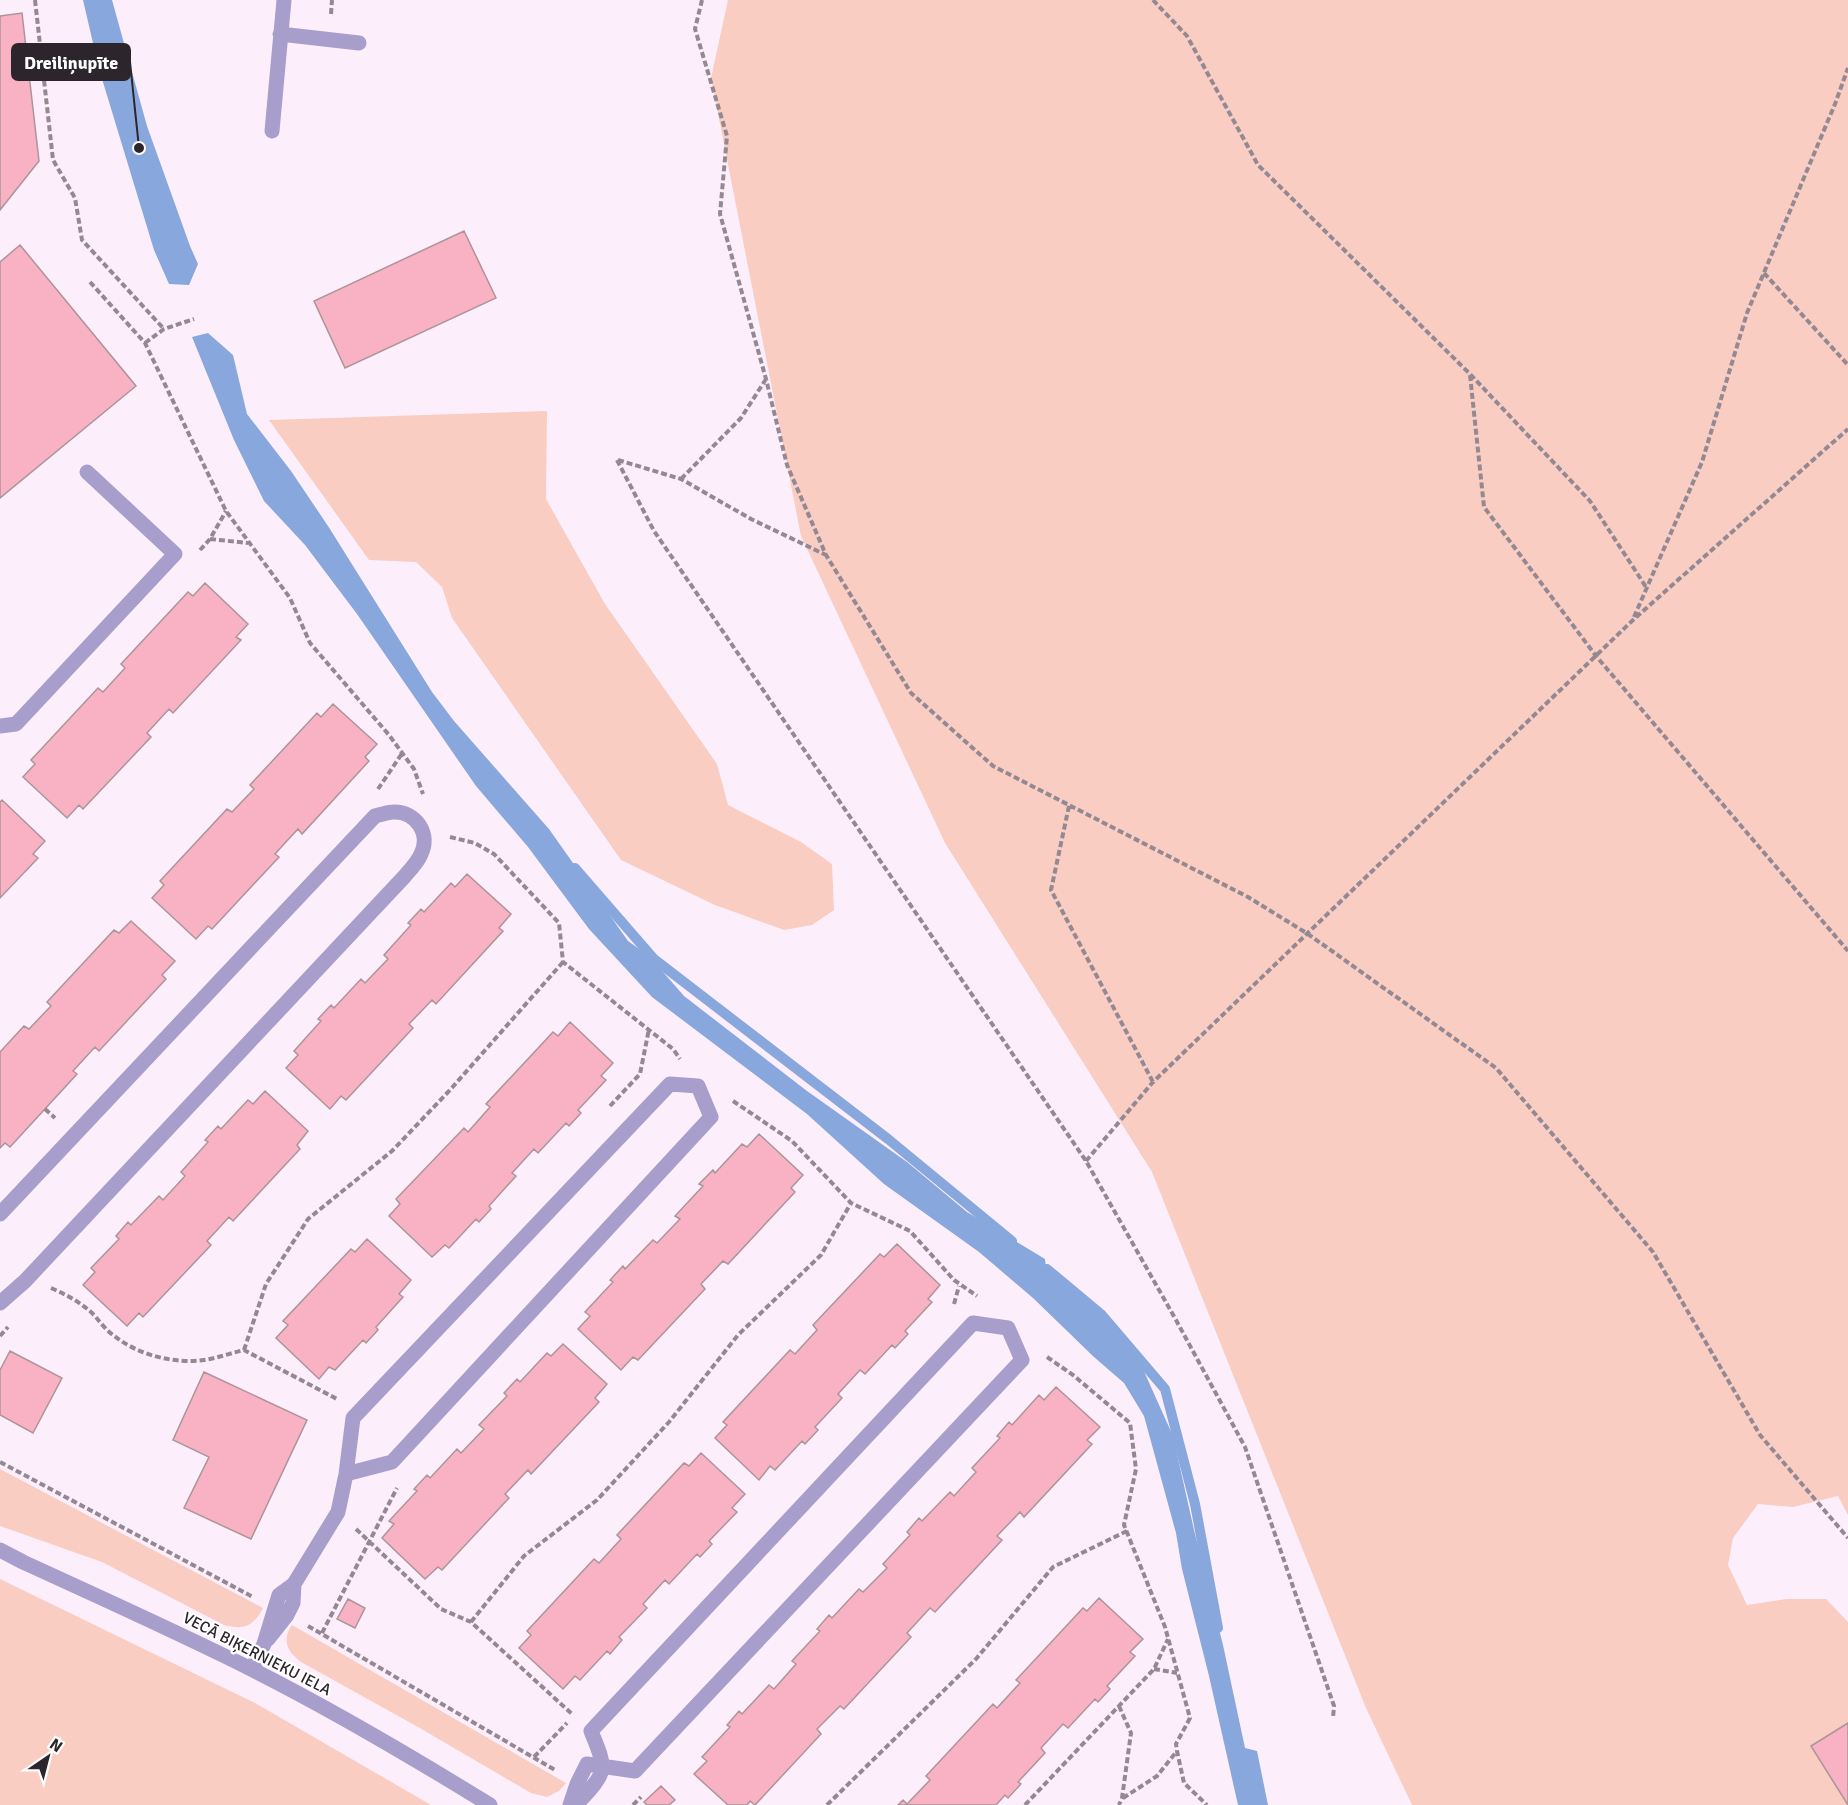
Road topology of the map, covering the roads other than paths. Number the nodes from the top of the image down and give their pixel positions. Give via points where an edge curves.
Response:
1 (284, 0) edge
2 (280, 34) junction
3 (359, 43) dead end
4 (272, 131) dead end
5 (87, 471) dead end
6 (0, 726) edge
7 (0, 1214) edge
8 (0, 1304) edge
9 (346, 1474) junction
10 (0, 1550) edge
11 (252, 1669) junction
12 (602, 1766) junction
13 (490, 1805) edge
14 (570, 1805) edge
15 (576, 1805) edge

1 - 2 street
2 - 3 street
2 - 4 street
5 - 6 street via 175,554 16,724
7 - 8 street via 375,816 394,812 407,815 422,826 425,841 421,855 404,877
9 - 9 street via 353,1418 670,1084 698,1086 711,1117 392,1462
9 - 11 street via 338,1512 294,1584 279,1595
10 - 11 street, VECĀ BIĶERNIEKU IELA
11 - 13 street, VECĀ BIĶERNIEKU IELA
12 - 12 street via 591,1731 973,1323 1008,1328 1022,1360 635,1771
12 - 14 street via 587,1764
12 - 15 street via 602,1773

